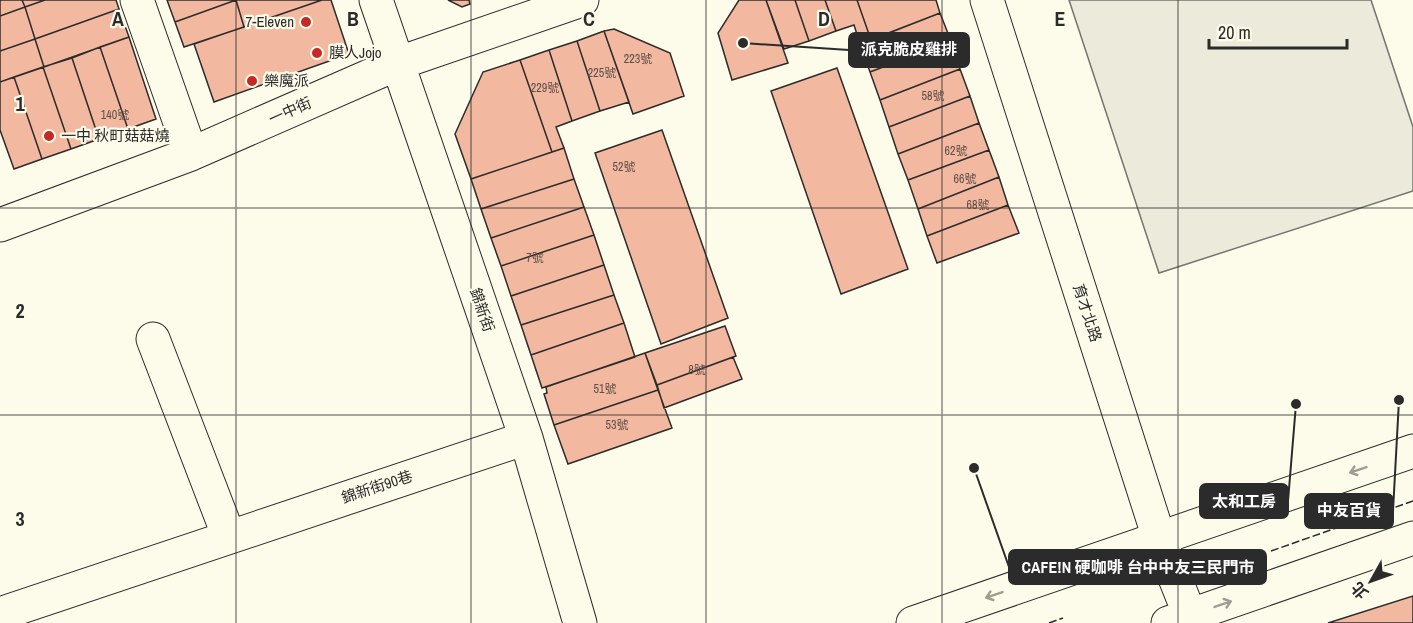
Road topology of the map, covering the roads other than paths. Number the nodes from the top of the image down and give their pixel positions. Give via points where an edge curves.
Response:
1 (137, 0) edge
2 (376, 0) edge
3 (582, 0) edge
4 (987, 0) edge
5 (399, 63) junction
6 (191, 154) junction
7 (0, 225) edge
8 (153, 339) dead end
9 (526, 438) junction
10 (1413, 451) edge
11 (229, 537) junction
12 (1159, 538) junction
13 (1413, 538) edge
14 (0, 614) edge
15 (1184, 620) edge
16 (580, 623) edge
17 (913, 623) edge

1 - 6 street
2 - 5 street, 錦新街
3 - 5 street, 一中街
4 - 12 street, 育才北路
5 - 6 street, 一中街
5 - 9 street, 錦新街
6 - 7 street, 一中街
8 - 11 street
9 - 11 street, 錦新街90巷
9 - 16 street, 錦新街
10 -> 12 street
11 - 14 street, 錦新街90巷
12 - 15 street, 育才北路
12 -> 17 street
15 -> 13 street

